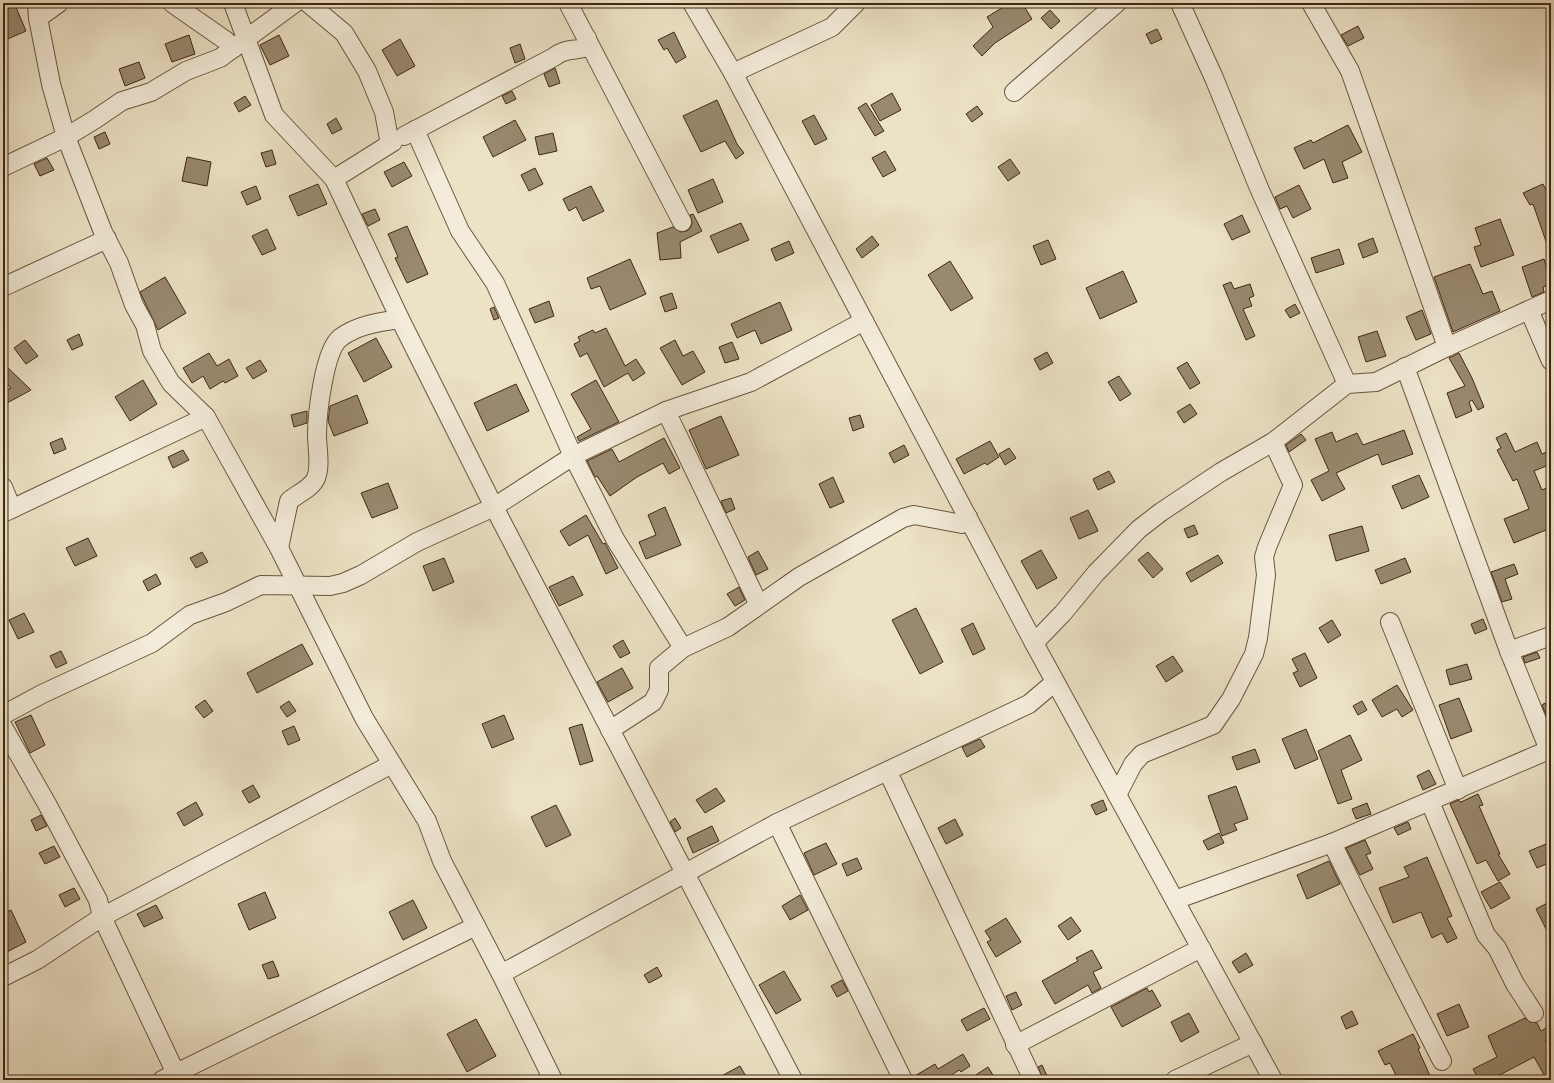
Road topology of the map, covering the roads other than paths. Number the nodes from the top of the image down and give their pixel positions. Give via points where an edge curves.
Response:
1 (59, 3) edge
2 (172, 3) edge
3 (233, 3) edge
4 (295, 3) edge
5 (308, 3) edge
6 (568, 3) edge
7 (692, 3) edge
8 (856, 3) edge
9 (1117, 3) edge
10 (1180, 3) edge
11 (1311, 3) edge
12 (38, 10) edge
13 (587, 38) junction
14 (240, 44) junction
15 (733, 73) junction
16 (1014, 92) dead end
17 (415, 130) junction
18 (66, 137) junction
19 (393, 142) junction
20 (3, 167) edge
21 (334, 179) junction
22 (682, 222) dead end
23 (107, 239) junction
24 (3, 287) edge
25 (1551, 300) edge
26 (1529, 310) junction
27 (400, 319) junction
28 (864, 321) junction
29 (1447, 347) junction
30 (1551, 361) edge
31 (1405, 367) junction
32 (1347, 384) junction
33 (666, 411) junction
34 (206, 417) junction
35 (1273, 442) junction
36 (574, 456) junction
37 (3, 487) edge
38 (494, 506) junction
39 (8, 511) edge
40 (968, 517) junction
41 (279, 548) junction
42 (296, 585) junction
43 (759, 605) junction
44 (1390, 622) dead end
45 (1551, 636) edge
46 (1034, 643) junction
47 (683, 648) junction
48 (1509, 651) junction
49 (1055, 682) junction
50 (3, 715) edge
51 (3, 727) edge
52 (610, 730) junction
53 (1550, 749) edge
54 (392, 764) junction
55 (888, 772) junction
56 (1458, 790) junction
57 (1117, 795) junction
58 (1430, 802) junction
59 (778, 824) junction
60 (1332, 842) junction
61 (684, 874) junction
62 (1175, 900) junction
63 (102, 917) junction
64 (476, 926) junction
65 (1201, 948) junction
66 (37, 960) junction
67 (3, 962) edge
68 (501, 974) junction
69 (3, 977) edge
70 (1534, 1013) dead end
71 (1253, 1042) junction
72 (1015, 1045) junction
73 (1442, 1061) dead end
74 (172, 1077) edge
75 (550, 1079) edge
76 (793, 1080) edge
77 (903, 1080) edge
78 (1033, 1080) edge
79 (1176, 1080) edge
80 (1273, 1080) edge

1 - 12 street
2 - 14 street via 225,40
3 - 14 street
4 - 14 street
5 - 19 street via 344,33 370,78 384,112 388,138
6 - 13 street
7 - 15 street
8 - 15 street via 832,27
9 - 16 street
10 - 32 street
11 - 29 street via 1350,71
12 - 18 street via 51,84
13 - 17 street via 588,47 562,50 554,57
13 - 22 street
14 - 18 street via 220,58 186,71 160,88 122,101
14 - 21 street via 274,115
15 - 28 street
17 - 19 street
17 - 36 street via 460,231 495,284
18 - 20 street
18 - 23 street
19 - 21 street
21 - 27 street
23 - 24 street
23 - 34 street via 145,325 152,351 171,383
25 - 26 street
26 - 29 street
26 - 30 street
27 - 38 street
27 - 41 street via 368,324 338,339 334,345 318,406 318,474 312,483 288,501
28 - 33 street via 751,382
28 - 40 street
29 - 31 street
31 - 32 street via 1376,382
31 - 48 street
32 - 35 street
33 - 36 street
33 - 43 street
34 - 39 street
34 - 41 street
35 - 46 street via 1221,472 1139,529 1096,572 1063,613
35 - 57 street via 1293,485 1264,557 1266,575 1254,654 1243,678 1213,725 1142,754 1133,764
36 - 38 street
36 - 47 street via 615,539
37 - 39 street
38 - 42 street via 417,542 343,583 330,586
38 - 52 street
40 - 43 street via 962,524 914,515 903,518 799,577
40 - 46 street
41 - 42 street
42 - 50 street via 261,585 226,602 190,615 152,643
42 - 54 street via 364,718
43 - 47 street via 728,626
44 - 56 street
45 - 48 street
46 - 49 street
47 - 52 street via 659,668 659,690 653,702
48 - 53 street
49 - 55 street via 1029,704
49 - 57 street
51 - 63 street via 98,900
52 - 61 street
53 - 56 street
54 - 63 street
54 - 64 street via 428,821 442,861
55 - 59 street
55 - 72 street
56 - 58 street
57 - 62 street
58 - 60 street
58 - 70 street via 1486,935
59 - 61 street
59 - 77 street
60 - 62 street
60 - 73 street
61 - 68 street
61 - 76 street
62 - 65 street
63 - 66 street
63 - 74 street
64 - 68 street
64 - 74 street
65 - 71 street
65 - 72 street
66 - 67 street
66 - 69 street
68 - 75 street
71 - 79 street
71 - 80 street
72 - 78 street

